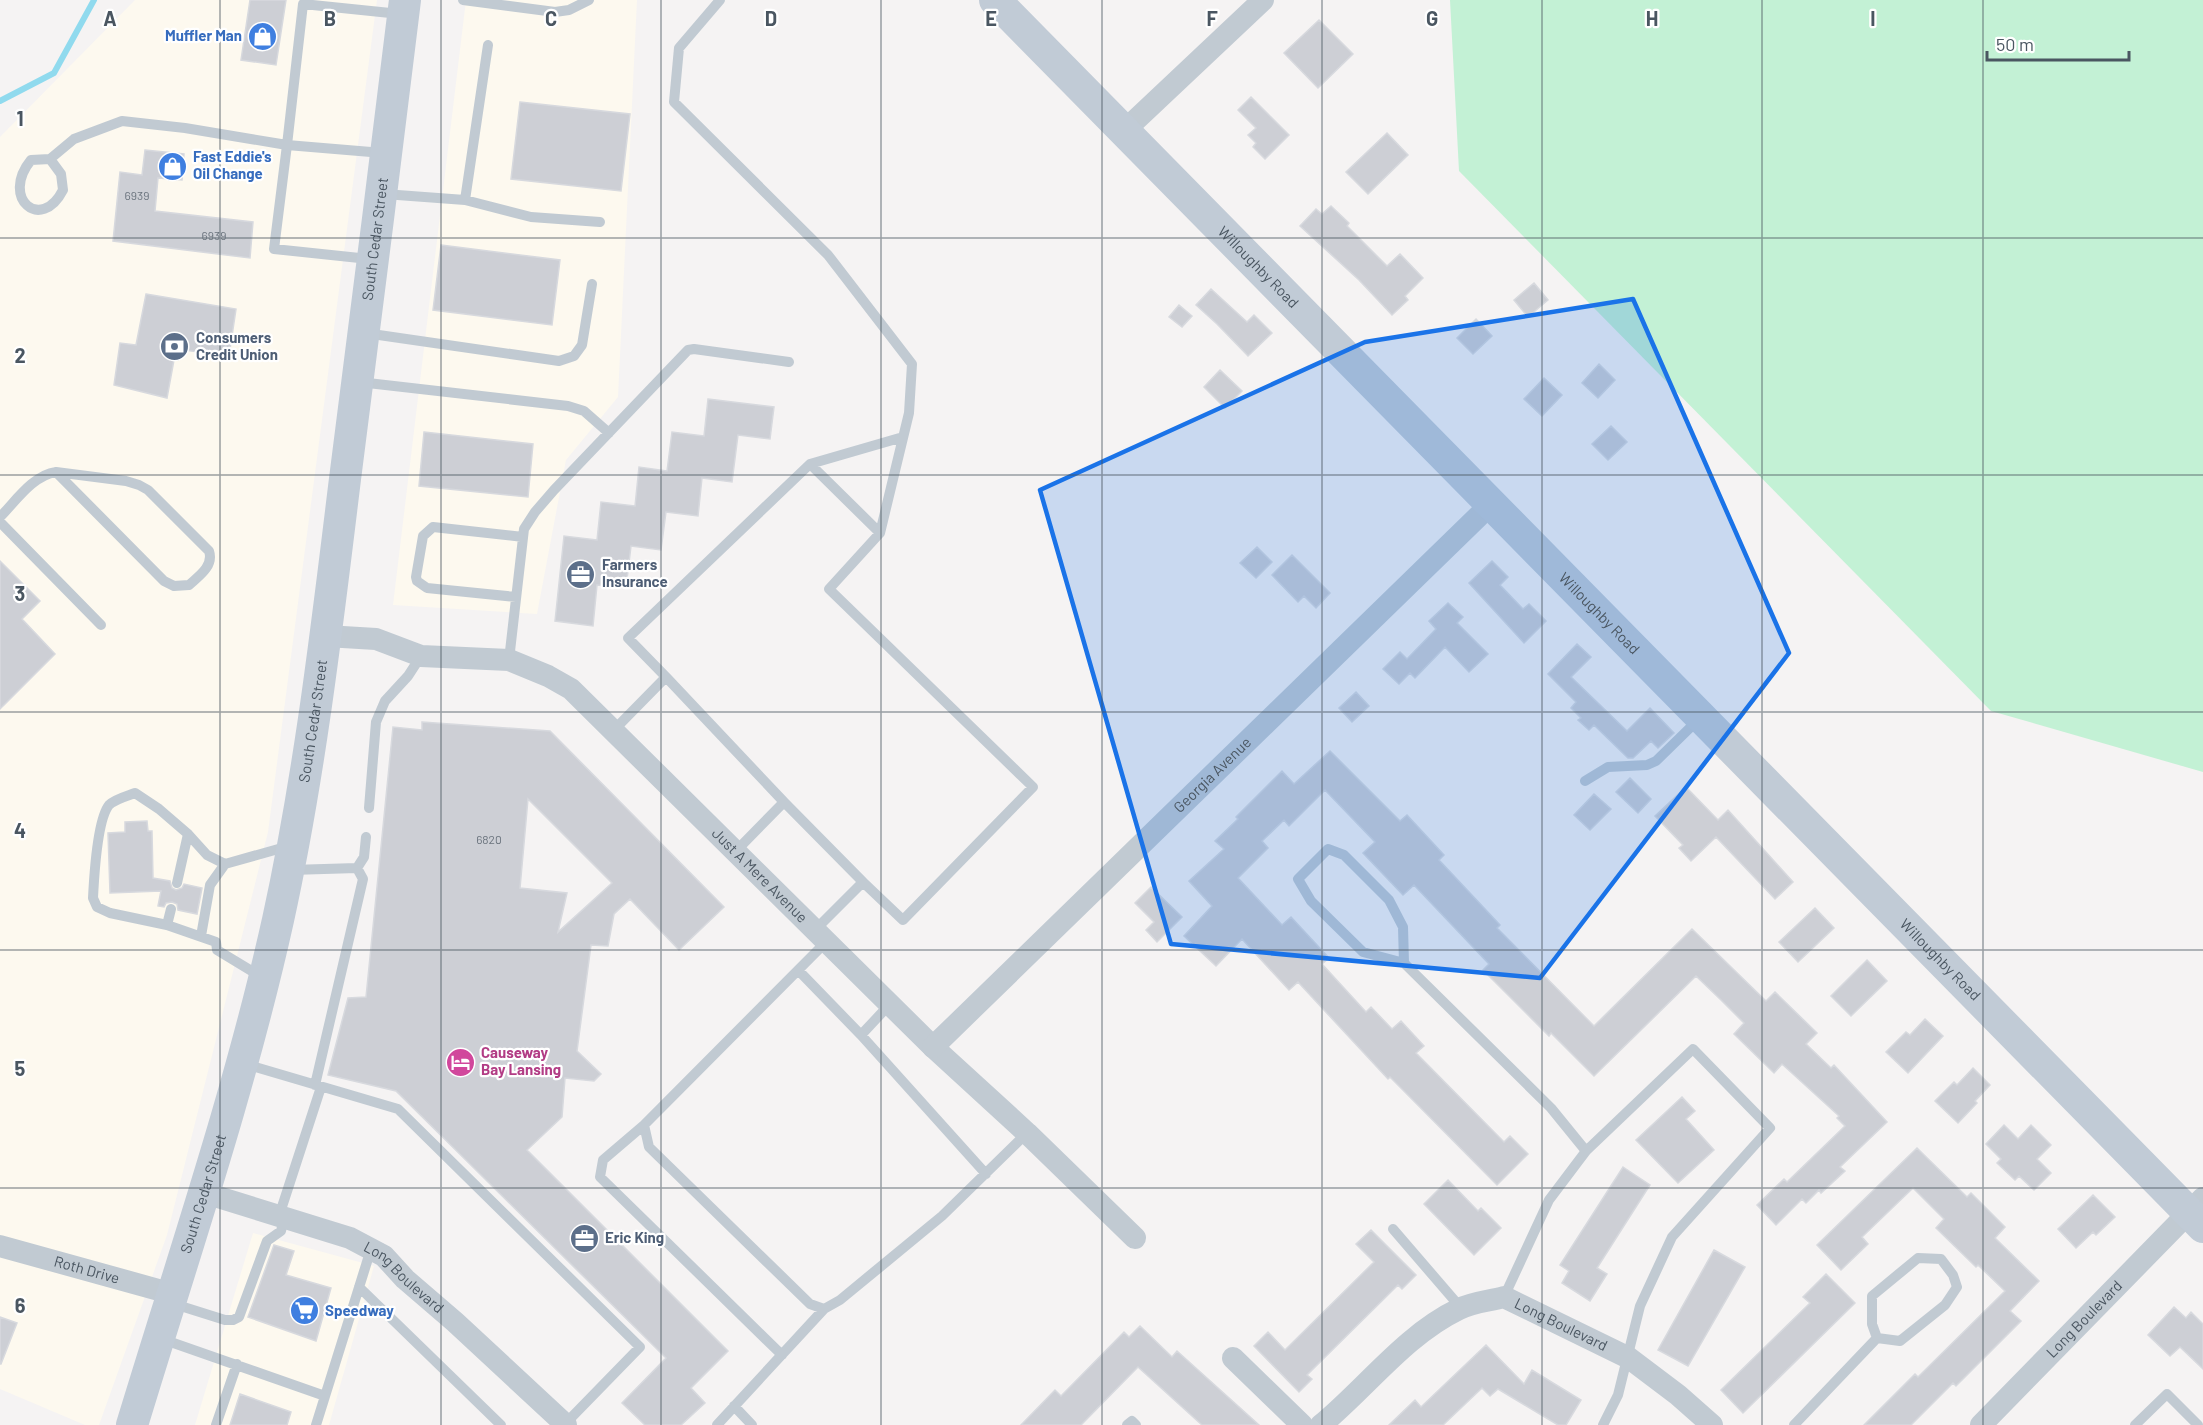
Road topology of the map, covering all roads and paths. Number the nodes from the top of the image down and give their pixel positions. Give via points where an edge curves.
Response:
1 (463, 0) edge
2 (589, 0) edge
3 (720, 0) edge
4 (995, 0) edge
5 (1263, 0) edge
6 (489, 2) edge
7 (404, 7) edge
8 (488, 45) dead end
9 (1124, 131) junction
10 (287, 145) junction
11 (386, 153) junction
12 (50, 159) junction
13 (381, 194) junction
14 (465, 200) junction
15 (600, 222) dead end
16 (373, 259) junction
17 (592, 284) dead end
18 (363, 332) junction
19 (789, 362) dead end
20 (357, 382) junction
21 (609, 433) junction
22 (903, 437) junction
23 (810, 464) junction
24 (56, 472) junction
25 (1492, 503) junction
26 (0, 518) edge
27 (0, 522) edge
28 (880, 533) junction
29 (523, 537) junction
30 (516, 597) junction
31 (101, 625) dead end
32 (326, 636) junction
33 (421, 656) junction
34 (509, 660) junction
35 (666, 677) junction
36 (1702, 717) junction
37 (613, 731) junction
38 (1585, 781) dead end
39 (784, 802) junction
40 (369, 808) dead end
41 (188, 834) junction
42 (366, 837) dead end
43 (735, 852) junction
44 (290, 858) junction
45 (225, 864) junction
46 (357, 868) junction
47 (863, 882) junction
48 (177, 883) dead end
49 (171, 909) dead end
50 (167, 925) junction
51 (201, 936) junction
52 (821, 936) junction
53 (1404, 963) junction
54 (798, 970) junction
55 (264, 978) junction
56 (890, 1004) junction
57 (861, 1035) junction
58 (933, 1047) junction
59 (243, 1064) junction
60 (318, 1086) junction
61 (644, 1125) junction
62 (1027, 1133) junction
63 (1586, 1150) junction
64 (986, 1174) junction
65 (206, 1193) junction
66 (2198, 1212) edge
67 (281, 1217) junction
68 (1393, 1229) dead end
69 (1135, 1238) dead end
70 (0, 1245) edge
71 (371, 1249) junction
72 (359, 1287) junction
73 (1504, 1297) junction
74 (171, 1298) junction
75 (1461, 1308) junction
76 (824, 1310) junction
77 (159, 1338) junction
78 (1878, 1338) junction
79 (782, 1355) junction
80 (1233, 1358) dead end
81 (1629, 1358) junction
82 (237, 1364) junction
83 (325, 1396) junction
84 (734, 1406) junction
85 (566, 1424) edge
86 (132, 1425) edge
87 (216, 1425) edge
88 (315, 1425) edge
89 (501, 1425) edge
90 (717, 1425) edge
91 (752, 1425) edge
92 (1127, 1425) edge
93 (1136, 1425) edge
94 (1302, 1425) edge
95 (1321, 1425) edge
96 (1603, 1425) edge
97 (1712, 1425) edge
98 (1794, 1425) edge
99 (1981, 1425) edge
100 (2135, 1425) edge
101 (2198, 1425) edge

1 - 6 lane
2 - 6 lane via 555,12
3 - 22 lane via 679,48 674,102 828,255 912,364 909,413
4 - 9 street, Willoughby Road
5 - 9 street
7 - 10 lane via 303,4
7 - 11 street, South Cedar Street
8 - 14 lane
9 - 25 street, Willoughby Road
10 - 11 lane
10 - 12 lane via 122,121 74,139
10 - 16 lane via 274,249
11 - 13 street, South Cedar Street
12 - 12 lane via 31,160 16,180 18,198 31,209 44,210 63,190 61,174
13 - 14 lane
13 - 16 street, South Cedar Street
14 - 15 lane via 531,217
16 - 18 street, South Cedar Street
17 - 18 lane via 582,345 574,356 559,361
18 - 20 street, South Cedar Street
19 - 21 lane via 688,350
20 - 21 lane via 568,406 584,411
20 - 32 street, South Cedar Street
21 - 29 lane via 535,512
22 - 23 lane
22 - 28 lane
23 - 28 lane
23 - 35 lane via 628,638
24 - 24 lane via 126,481 148,490 209,551 209,566 189,585 174,586 164,581
24 - 26 lane via 36,480
25 - 36 street, Willoughby Road
25 - 58 street, Georgia Avenue
27 - 31 lane
28 - 47 lane via 829,589 1033,787 903,920
29 - 30 lane
29 - 30 lane via 433,527 423,536 416,577 427,588
30 - 34 lane
32 - 33 street, Just A Mere Avenue via 376,639
32 - 44 street, South Cedar Street
33 - 34 street, Just A Mere Avenue
33 - 40 lane via 385,701 376,722
34 - 37 street, Just A Mere Avenue via 571,690
35 - 37 lane
35 - 39 lane
36 - 38 lane via 1656,761 1608,767
36 - 66 street, Willoughby Road
37 - 43 street, Just A Mere Avenue
39 - 43 lane
39 - 47 lane
41 - 45 lane via 207,855
41 - 48 lane
41 - 50 lane via 135,794 109,806 101,827 93,898 98,907
42 - 46 lane via 364,857
43 - 52 street, Just A Mere Avenue
44 - 45 lane
44 - 46 lane
44 - 55 street, South Cedar Street
45 - 51 lane via 210,885
46 - 60 lane via 363,879
47 - 52 lane
49 - 50 lane
50 - 51 lane
51 - 55 lane via 216,942 217,950
52 - 54 lane
52 - 56 street, Just A Mere Avenue
53 - 53 lane via 1363,952 1311,901 1298,879 1328,849 1344,855 1389,900 1403,927
53 - 63 lane via 1551,1108
54 - 57 lane
54 - 61 lane
55 - 59 street, South Cedar Street
56 - 57 lane
56 - 58 street, Just A Mere Avenue
57 - 64 lane
58 - 62 street, Just A Mere Avenue
59 - 60 lane
59 - 65 street, South Cedar Street
60 - 67 lane
60 - 85 lane via 398,1109 640,1347
61 - 76 lane via 649,1147 810,1304
61 - 79 lane via 603,1160 600,1177
62 - 64 lane
62 - 69 street, Just A Mere Avenue
63 - 73 lane via 1549,1200
63 - 81 lane via 1693,1049 1770,1128 1672,1237 1640,1306
64 - 76 lane via 942,1215
65 - 67 street, Long Boulevard
65 - 74 street, South Cedar Street
66 - 99 street, Long Boulevard
67 - 71 street, Long Boulevard
67 - 74 lane via 281,1231 267,1241 239,1317 225,1320
68 - 75 lane
70 - 74 street, Roth Drive
71 - 72 lane
71 - 85 street, Long Boulevard via 384,1256
72 - 83 lane
72 - 89 lane
73 - 75 street, Long Boulevard
73 - 81 street, Long Boulevard
74 - 77 street, South Cedar Street
75 - 95 street, Long Boulevard via 1417,1335
76 - 79 lane
77 - 82 lane
77 - 86 street, South Cedar Street
78 - 78 lane via 1872,1324 1872,1296 1918,1258 1941,1258 1957,1287 1945,1305 1900,1341
78 - 98 lane
79 - 84 lane
80 - 94 street
81 - 96 lane via 1618,1395
81 - 97 street, Long Boulevard
82 - 83 lane
82 - 87 lane
83 - 88 lane
84 - 90 lane
84 - 91 lane
92 - 93 lane via 1132,1420
100 - 101 lane via 2167,1394

